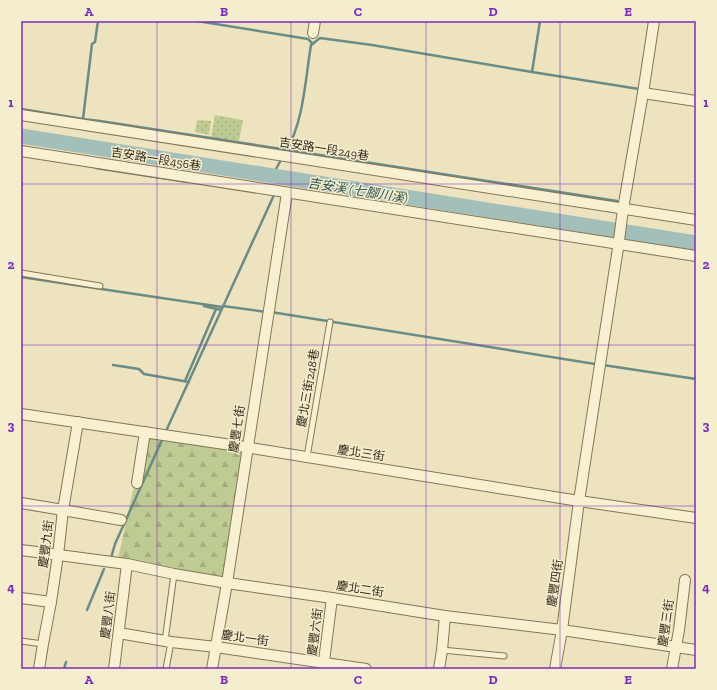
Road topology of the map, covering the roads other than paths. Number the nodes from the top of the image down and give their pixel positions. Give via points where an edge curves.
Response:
1 (315, 21) edge
2 (654, 21) edge
3 (313, 33) dead end
4 (642, 93) junction
5 (696, 101) edge
6 (21, 115) edge
7 (21, 151) edge
8 (287, 193) junction
9 (623, 209) junction
10 (696, 220) edge
11 (618, 243) junction
12 (696, 256) edge
13 (21, 272) edge
14 (100, 286) dead end
15 (330, 322) dead end
16 (21, 414) edge
17 (78, 422) junction
18 (145, 432) junction
19 (248, 448) junction
20 (307, 457) junction
21 (137, 483) dead end
22 (579, 501) junction
23 (21, 504) edge
24 (63, 510) junction
25 (696, 518) edge
26 (121, 520) dead end
27 (21, 550) edge
28 (58, 555) junction
29 (127, 564) junction
30 (174, 574) junction
31 (685, 580) dead end
32 (227, 583) junction
33 (21, 598) edge
34 (332, 598) junction
35 (51, 602) junction
36 (445, 616) junction
37 (562, 630) junction
38 (119, 633) junction
39 (21, 641) edge
40 (168, 641) junction
41 (43, 644) junction
42 (216, 647) junction
43 (676, 647) junction
44 (442, 650) junction
45 (696, 650) edge
46 (504, 656) dead end
47 (323, 666) edge
48 (39, 669) edge
49 (114, 669) edge
50 (166, 669) edge
51 (212, 669) edge
52 (366, 669) edge
53 (439, 669) edge
54 (555, 669) edge
55 (672, 669) edge

1 - 3 street
2 - 4 street, 慶豐四街
4 - 5 street
4 - 9 street, 慶豐四街
6 - 9 street, 吉安路一段249巷
7 - 8 street, 吉安路一段456巷
8 - 11 street, 吉安路一段456巷
8 - 19 street, 慶豐七街
9 - 10 street, 吉安路一段249巷
9 - 11 street, 慶豐四街
11 - 12 street, 吉安路一段456巷
11 - 22 street, 慶豐四街
13 - 14 lane
15 - 20 lane, 慶北三街248巷
16 - 17 street, 慶北三街
17 - 18 street, 慶北三街
17 - 24 street, 慶豐九街
18 - 19 street, 慶北三街
18 - 21 street
19 - 20 street, 慶北三街
19 - 32 street, 慶豐七街
20 - 22 street, 慶北三街
22 - 25 street, 慶北三街
22 - 37 street, 慶豐四街
23 - 24 street
24 - 26 street
24 - 28 street, 慶豐九街
27 - 28 street, 慶北二街
28 - 29 street, 慶北二街
28 - 35 street, 慶豐九街
29 - 30 street, 慶北二街
29 - 38 street, 慶豐八街
30 - 32 street, 慶北二街
30 - 40 lane
31 - 43 street, 慶豐三街
32 - 34 street, 慶北二街
32 - 42 street, 慶豐七街
33 - 35 street
34 - 36 street, 慶北二街
34 - 47 street, 慶豐六街
35 - 41 street, 慶豐九街
36 - 37 street, 慶北二街
36 - 44 street
37 - 43 street, 慶北二街
37 - 54 street, 慶豐四街
38 - 40 street, 慶北一街
38 - 49 street, 慶豐八街
39 - 41 lane
40 - 42 street, 慶北一街
40 - 50 lane
41 - 48 street, 慶豐九街
42 - 47 street, 慶北一街
42 - 51 street, 慶豐七街
43 - 45 street, 慶北二街
43 - 55 street, 慶豐三街
44 - 46 lane
44 - 53 street
47 - 52 street, 慶北一街

